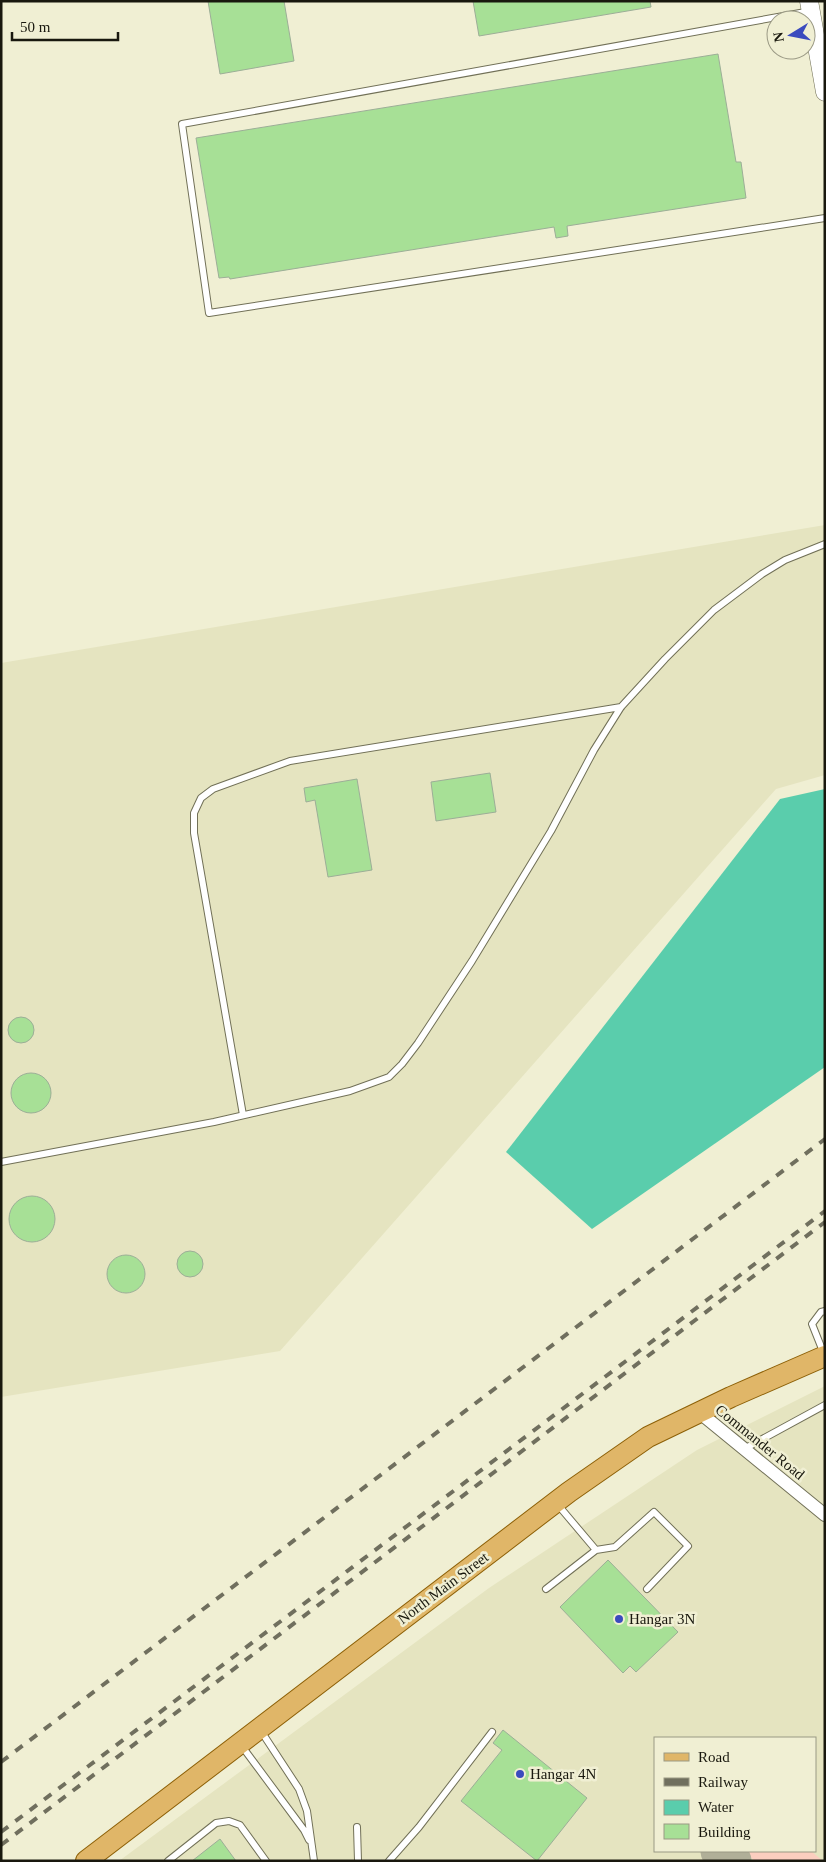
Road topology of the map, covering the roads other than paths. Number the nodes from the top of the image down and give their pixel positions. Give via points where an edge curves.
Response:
1 (810, 6) edge
2 (822, 54) edge
3 (825, 92) edge
4 (825, 218) edge
5 (825, 544) edge
6 (621, 707) junction
7 (244, 1115) junction
8 (1, 1162) edge
9 (825, 1311) edge
10 (825, 1356) edge
11 (825, 1405) edge
12 (699, 1412) junction
13 (744, 1449) junction
14 (555, 1502) junction
15 (825, 1515) edge
16 (596, 1550) junction
17 (546, 1589) dead end
18 (647, 1589) dead end
19 (259, 1728) junction
20 (492, 1732) dead end
21 (240, 1743) junction
22 (357, 1828) dead end
23 (312, 1846) junction
24 (86, 1861) edge
25 (168, 1861) edge
26 (266, 1861) edge
27 (314, 1861) edge
28 (358, 1861) edge
29 (389, 1861) edge

1 - 2 main road
1 - 4 lane via 182,124 209,312
2 - 3 main road
5 - 6 lane via 785,560 714,610
6 - 7 lane via 477,952 402,1064 389,1077 350,1091
6 - 7 lane via 290,761 212,789 201,798 194,813 194,833
7 - 8 lane
9 - 10 lane via 812,1324
10 - 12 main road, North Main Street
11 - 13 lane
12 - 13 street, Commander Road
12 - 14 main road, North Main Street via 648,1437
13 - 15 street, Commander Road
14 - 16 lane
14 - 19 main road, North Main Street
16 - 17 lane
16 - 18 lane via 615,1547 654,1512 688,1546
19 - 21 main road, North Main Street
19 - 23 lane via 299,1788 307,1811
20 - 29 lane
21 - 23 lane via 304,1830
21 - 24 main road, North Main Street
22 - 28 lane
23 - 27 lane
25 - 26 lane via 216,1824 229,1821 240,1825

